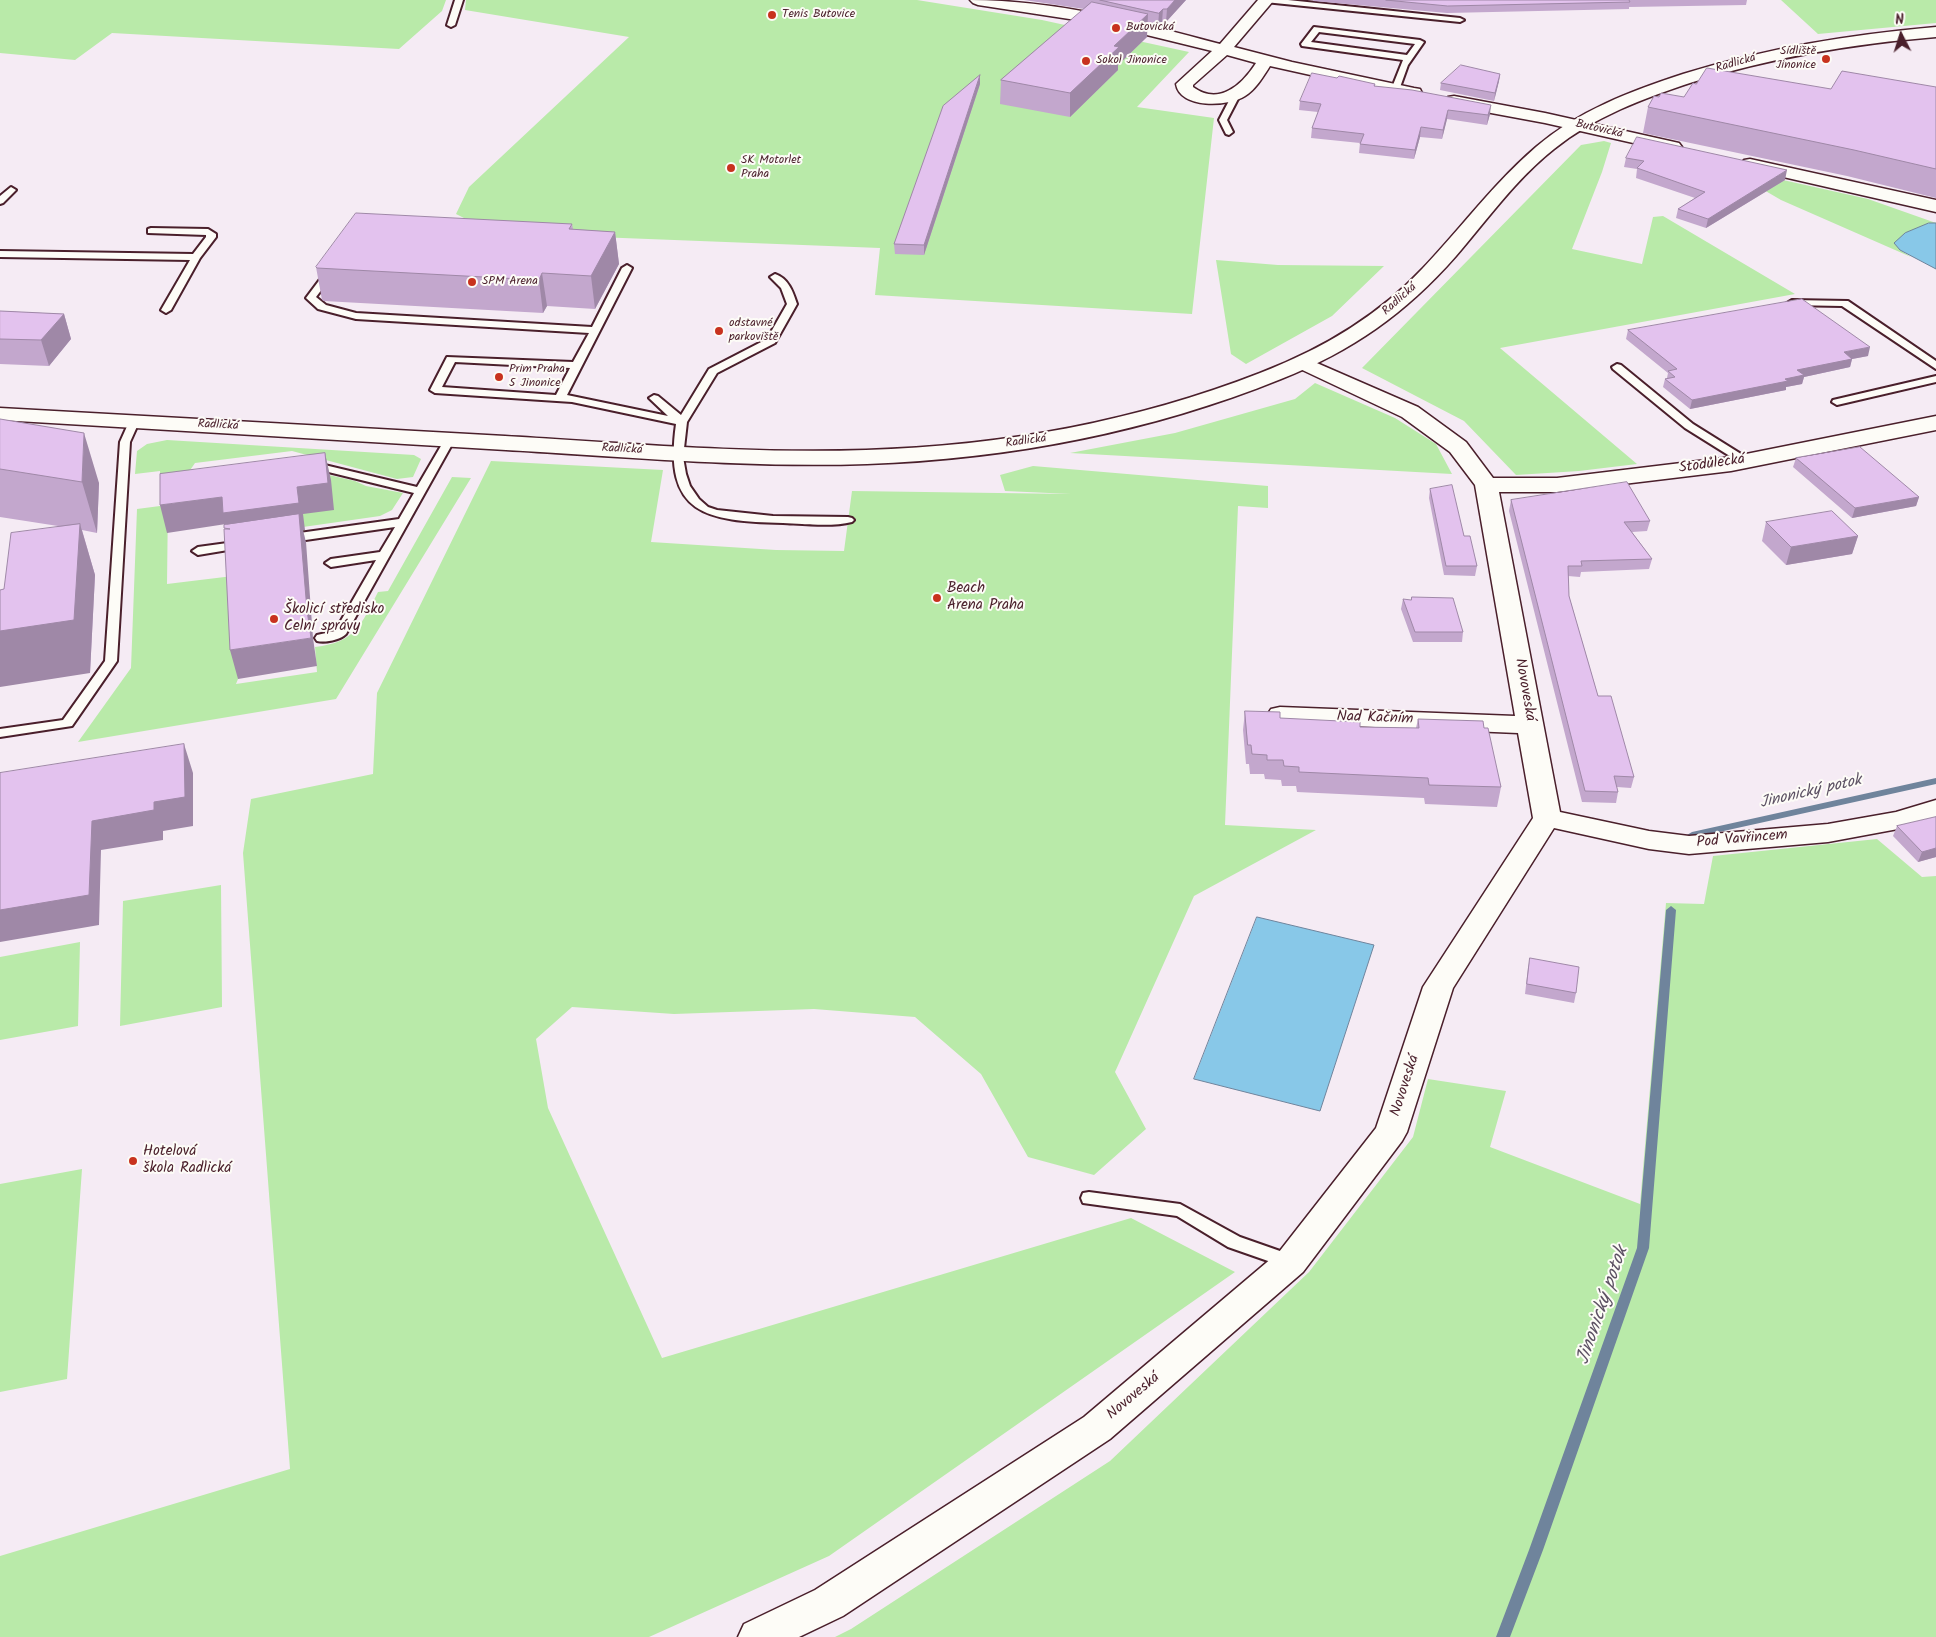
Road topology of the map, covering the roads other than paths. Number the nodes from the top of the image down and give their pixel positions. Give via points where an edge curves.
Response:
1 (459, 0) edge
2 (978, 0) edge
3 (1266, 0) edge
4 (1460, 20) dead end
5 (451, 25) dead end
6 (1936, 32) edge
7 (1224, 49) junction
8 (1408, 58) junction
9 (1265, 61) junction
10 (1395, 90) junction
11 (1236, 95) junction
12 (1577, 125) junction
13 (1229, 132) dead end
14 (1692, 151) edge
15 (1731, 160) edge
16 (11, 190) dead end
17 (0, 201) edge
18 (1935, 205) edge
19 (151, 231) dead end
20 (0, 254) edge
21 (196, 258) junction
22 (337, 261) edge
23 (627, 268) dead end
24 (775, 277) dead end
25 (1792, 303) edge
26 (166, 310) dead end
27 (593, 330) junction
28 (1303, 363) junction
29 (575, 365) junction
30 (1936, 366) edge
31 (1617, 367) dead end
32 (1936, 379) edge
33 (560, 398) junction
34 (654, 398) dead end
35 (1837, 402) dead end
36 (0, 414) edge
37 (134, 422) junction
38 (682, 422) junction
39 (1936, 423) edge
40 (450, 439) junction
41 (678, 453) junction
42 (1745, 461) junction
43 (298, 465) edge
44 (1486, 485) junction
45 (421, 491) junction
46 (848, 520) dead end
47 (403, 522) junction
48 (276, 540) edge
49 (257, 543) edge
50 (198, 551) dead end
51 (385, 555) junction
52 (331, 563) dead end
53 (320, 638) dead end
54 (1280, 715) edge
55 (1530, 726) junction
56 (0, 733) edge
57 (1936, 809) edge
58 (1547, 818) junction
59 (1089, 1198) dead end
60 (1291, 1262) junction
61 (758, 1637) edge

1 - 5 lane
2 - 7 street, Butovická via 1102,19
3 - 4 lane
3 - 7 street
6 - 12 street, Radlická via 1759,57 1674,82
7 - 9 street, Butovická
7 - 11 street via 1188,78 1185,88 1189,93 1205,98
8 - 8 lane via 1420,42 1316,29 1305,44
8 - 10 lane
9 - 10 street, Butovická
9 - 11 street
10 - 12 street, Butovická
11 - 13 lane via 1224,120
12 - 14 street, Butovická
12 - 28 street, Radlická via 1530,161 1407,295 1364,329
15 - 18 street
16 - 17 lane
19 - 21 lane via 208,232 211,237
20 - 21 lane
21 - 26 lane
22 - 27 lane via 311,298 322,306 356,316
23 - 27 lane
24 - 38 lane via 786,286 792,304 771,342 713,371
25 - 30 lane via 1844,303
27 - 29 lane
28 - 41 street, Radlická via 1164,414 1074,434 1009,444 866,456
28 - 44 street, Novoveská via 1410,412 1458,447
29 - 33 lane
29 - 33 lane via 452,359 435,390
31 - 42 lane via 1689,426
32 - 35 lane
33 - 38 lane
34 - 38 lane
36 - 37 street, Radlická
37 - 40 street, Radlická
37 - 56 lane via 125,442 111,661 68,723
38 - 41 lane
39 - 42 street, Stodůlecká
40 - 41 street, Radlická
40 - 45 lane
41 - 46 lane via 679,468 689,495 706,510 741,518
42 - 44 street, Stodůlecká via 1557,485
43 - 45 lane via 308,464
44 - 55 street, Novoveská
45 - 47 lane
47 - 48 lane
47 - 51 lane
49 - 50 lane
51 - 52 lane
51 - 53 lane via 340,634
54 - 55 street, Nad Kačním
55 - 58 street, Novoveská
57 - 58 street, Pod Vavřincem via 1828,833 1689,845 1649,840
58 - 60 street, Novoveská via 1438,987 1391,1132
59 - 60 lane via 1180,1210 1234,1242
60 - 61 street, Novoveská via 1097,1428 829,1603

